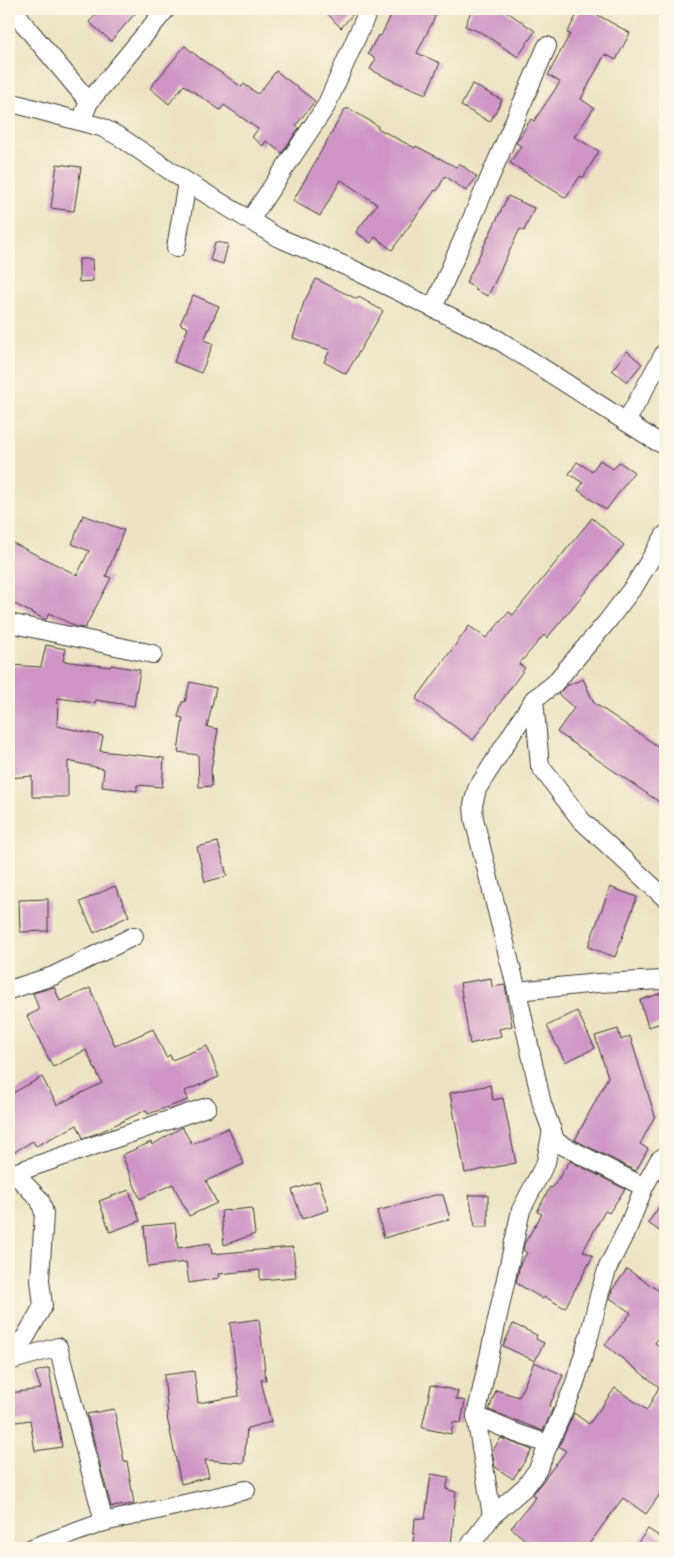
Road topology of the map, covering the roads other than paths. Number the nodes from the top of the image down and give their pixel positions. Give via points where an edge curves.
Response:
1 (15, 9) edge
2 (166, 9) edge
3 (369, 9) edge
4 (547, 46) dead end
5 (9, 102) edge
6 (89, 102) junction
7 (81, 121) junction
8 (186, 182) junction
9 (250, 220) junction
10 (176, 248) dead end
11 (433, 308) junction
12 (665, 352) edge
13 (626, 422) junction
14 (665, 445) edge
15 (665, 535) edge
16 (9, 624) edge
17 (153, 654) dead end
18 (534, 699) junction
19 (665, 898) edge
20 (134, 936) dead end
21 (665, 980) edge
22 (9, 990) edge
23 (517, 991) junction
24 (207, 1107) dead end
25 (552, 1130) junction
26 (665, 1156) edge
27 (11, 1175) edge
28 (644, 1186) junction
29 (9, 1349) edge
30 (9, 1361) edge
31 (476, 1416) junction
32 (548, 1444) junction
33 (246, 1490) dead end
34 (492, 1516) junction
35 (104, 1522) junction
36 (32, 1548) edge
37 (469, 1548) edge

1 - 6 street
2 - 6 street
3 - 9 street via 326,106
4 - 11 street
5 - 7 street
6 - 7 street
7 - 8 street via 120,137
8 - 9 street
8 - 10 street
9 - 11 street via 277,237
11 - 13 street via 497,339
12 - 13 street
13 - 14 street
15 - 18 street via 636,585 606,623 553,685
16 - 17 street
18 - 19 street via 540,766 581,820
18 - 23 street via 477,789 473,805
20 - 22 street via 53,976
21 - 23 street
23 - 25 street via 542,1104
24 - 27 street
25 - 28 street via 556,1142
25 - 31 street via 546,1162 521,1210
26 - 28 street via 659,1160
27 - 29 street via 40,1200 44,1213 40,1280 43,1306 25,1338
28 - 32 street via 608,1267 574,1386
30 - 35 street via 58,1347
31 - 32 street
31 - 34 street
32 - 34 street via 538,1469 526,1486
33 - 35 street
34 - 37 street
35 - 36 street

